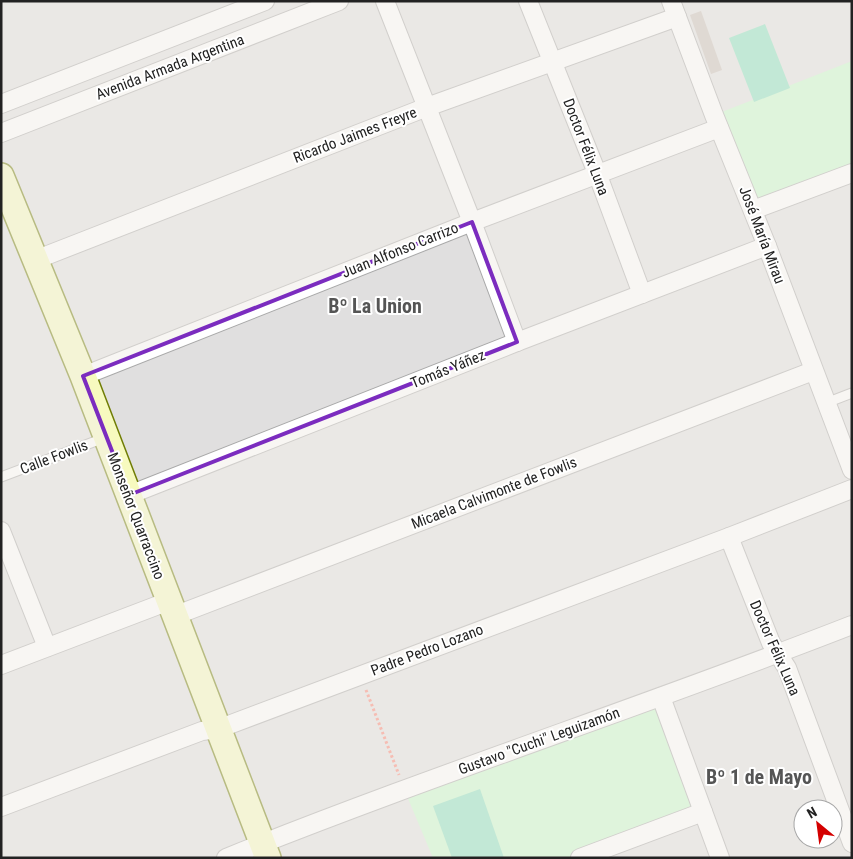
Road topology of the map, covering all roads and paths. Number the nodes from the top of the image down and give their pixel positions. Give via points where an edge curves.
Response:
1 (265, 1) edge
2 (340, 1) edge
3 (385, 1) edge
4 (528, 1) edge
5 (674, 9) edge
6 (552, 61) junction
7 (1, 104) edge
8 (427, 107) junction
9 (719, 128) junction
10 (1, 133) edge
11 (597, 173) junction
12 (852, 173) edge
13 (1, 176) edge
14 (753, 210) junction
15 (472, 222) junction
16 (768, 246) junction
17 (35, 260) junction
18 (642, 294) junction
19 (517, 342) junction
20 (813, 371) junction
21 (83, 376) junction
22 (852, 393) edge
23 (826, 403) junction
24 (106, 437) junction
25 (852, 470) edge
26 (1, 477) edge
27 (852, 489) edge
28 (129, 495) junction
29 (1, 531) edge
30 (729, 537) junction
31 (172, 609) junction
32 (852, 624) edge
33 (47, 647) junction
34 (778, 654) junction
35 (1, 665) edge
36 (360, 676) junction
37 (661, 697) junction
38 (218, 729) junction
39 (404, 789) junction
40 (1, 807) edge
41 (703, 812) junction
42 (852, 843) edge
43 (265, 851) edge
44 (226, 858) edge
45 (580, 858) edge
46 (720, 858) edge

1 - 7 street, Avenida Armada Argentina
2 - 10 street, Avenida Armada Argentina
3 - 8 street
4 - 6 street, Doctor Félix Luna
5 - 6 street, Ricardo Jaimes Freyre
5 - 9 street, José María Mirau
6 - 8 street, Ricardo Jaimes Freyre
6 - 11 street, Doctor Félix Luna
8 - 15 street
8 - 17 street, Ricardo Jaimes Freyre
9 - 11 street, Juan Alfonso Carrizo
9 - 14 street, José María Mirau
11 - 15 street, Juan Alfonso Carrizo
11 - 18 street, Doctor Félix Luna
12 - 14 street
13 - 17 street, Monseñor Quarraccino
14 - 16 street, José María Mirau
15 - 19 street
15 - 21 street, Juan Alfonso Carrizo
16 - 18 street, Tomás Yáñez
16 - 20 street, José María Mirau
17 - 21 street, Monseñor Quarraccino
18 - 19 street, Tomás Yáñez
19 - 28 street, Tomás Yáñez
20 - 23 street, José María Mirau
20 - 31 street, Micaela Calvimonte de Fowlis
21 - 24 street, Monseñor Quarraccino
22 - 23 lane
23 - 25 street, José María Mirau
24 - 26 lane, Calle Fowlis
24 - 28 street, Monseñor Quarraccino
27 - 30 street, Padre Pedro Lozano
28 - 31 street, Monseñor Quarraccino
29 - 33 street
30 - 34 street, Doctor Félix Luna
30 - 36 street, Padre Pedro Lozano
31 - 33 street, Micaela Calvimonte de Fowlis
31 - 38 street, Monseñor Quarraccino
32 - 34 street, Gustavo "Cuchi" Leguizamón
33 - 35 street, Micaela Calvimonte de Fowlis
34 - 37 street, Gustavo "Cuchi" Leguizamón
34 - 42 street, Doctor Félix Luna via 787,668
36 - 38 street, Padre Pedro Lozano
36 - 39 path
37 - 39 street, Gustavo "Cuchi" Leguizamón
37 - 41 street
38 - 40 street, Padre Pedro Lozano via 202,731
38 - 43 street, Monseñor Quarraccino
39 - 43 street, Gustavo "Cuchi" Leguizamón
41 - 45 street
41 - 46 street
43 - 44 street, Gustavo "Cuchi" Leguizamón

